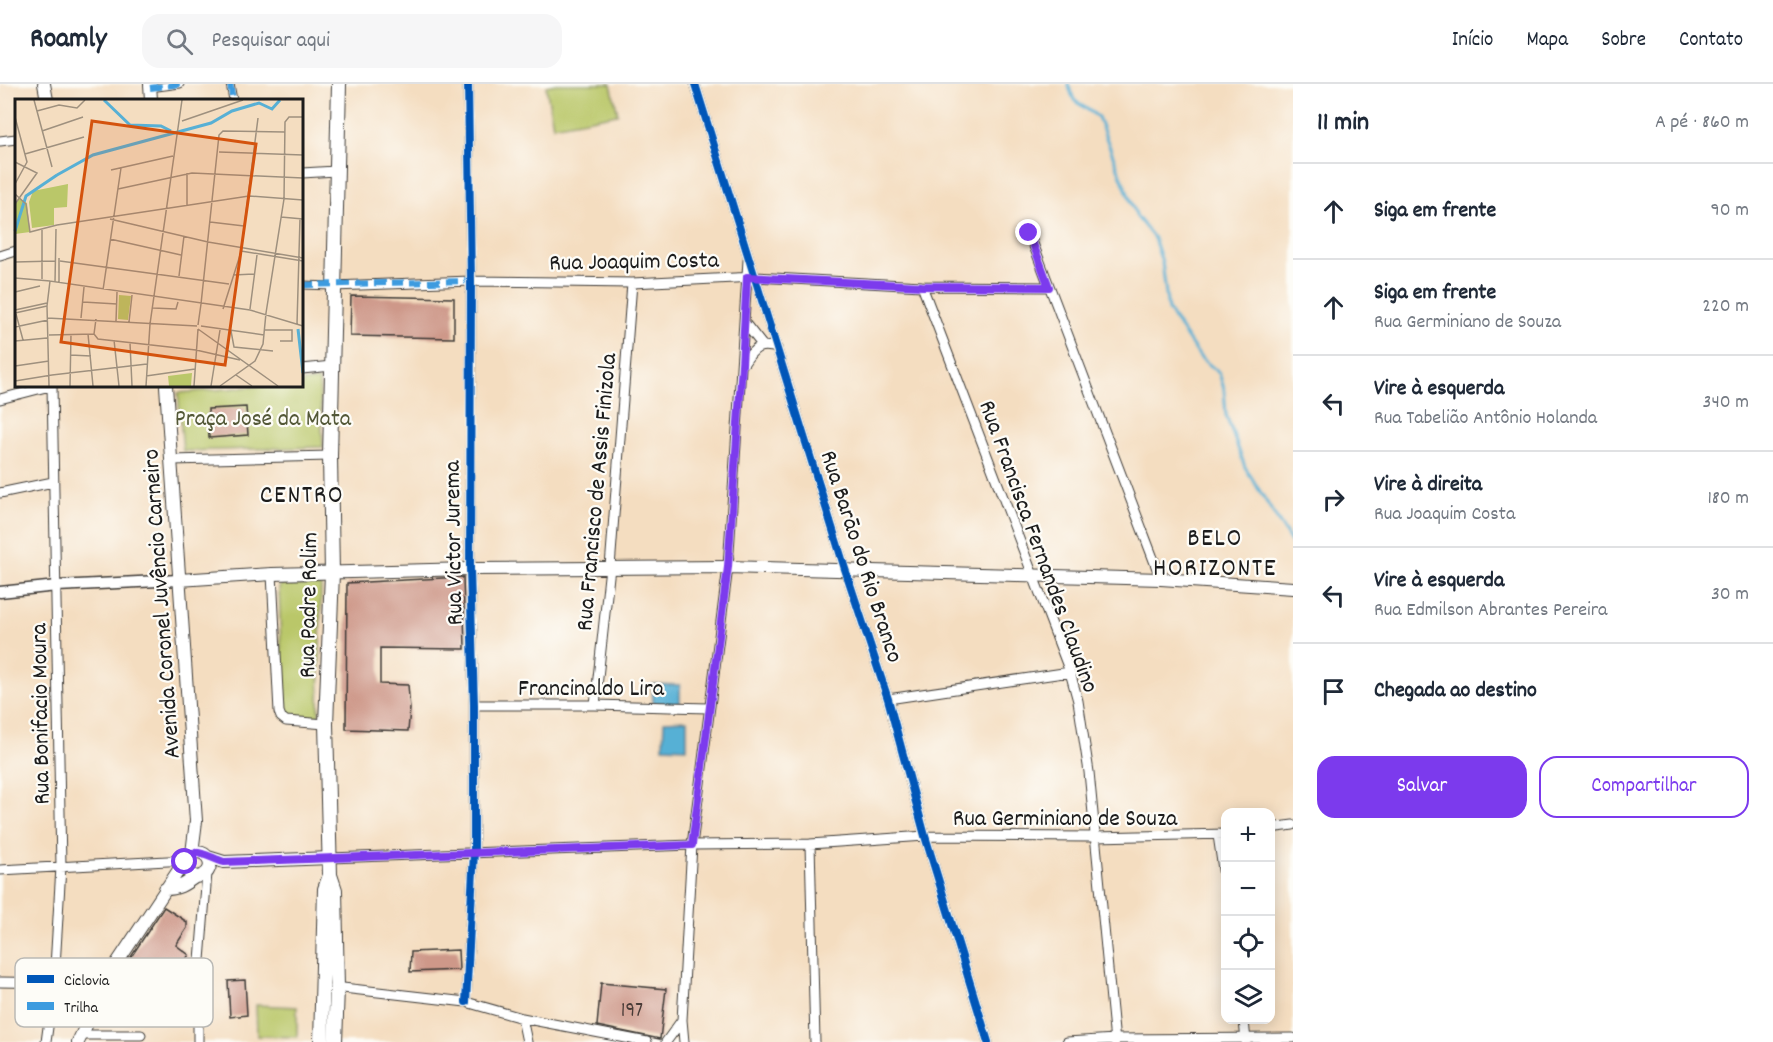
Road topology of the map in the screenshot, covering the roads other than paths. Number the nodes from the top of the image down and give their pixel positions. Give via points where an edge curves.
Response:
1 (44, 84) edge
2 (180, 84) edge
3 (230, 84) edge
4 (339, 84) edge
5 (468, 84) edge
6 (695, 84) edge
7 (150, 91) edge
8 (47, 99) edge
9 (233, 99) edge
10 (15, 139) edge
11 (0, 141) edge
12 (336, 171) junction
13 (303, 173) edge
14 (1029, 233) dead end
15 (15, 251) edge
16 (0, 256) edge
17 (751, 277) junction
18 (471, 281) junction
19 (632, 283) junction
20 (303, 285) edge
21 (333, 286) junction
22 (922, 286) junction
23 (1049, 287) junction
24 (744, 322) junction
25 (763, 346) junction
26 (777, 348) junction
27 (742, 365) junction
28 (332, 366) junction
29 (303, 369) edge
30 (47, 387) edge
31 (51, 387) edge
32 (166, 387) edge
33 (0, 399) edge
34 (330, 456) junction
35 (172, 460) junction
36 (53, 482) junction
37 (0, 494) edge
38 (610, 567) junction
39 (728, 567) junction
40 (470, 569) junction
41 (845, 569) junction
42 (332, 573) junction
43 (272, 574) junction
44 (1033, 575) junction
45 (1161, 579) junction
46 (179, 580) junction
47 (57, 586) junction
48 (1289, 588) edge
49 (0, 592) edge
50 (1070, 672) junction
51 (888, 699) junction
52 (474, 705) junction
53 (595, 705) junction
54 (708, 708) junction
55 (326, 724) junction
56 (1293, 825) edge
57 (1275, 827) edge
58 (1221, 835) edge
59 (925, 836) junction
60 (1095, 837) junction
61 (810, 844) junction
62 (692, 845) junction
63 (474, 852) junction
64 (330, 858) junction
65 (198, 865) junction
66 (61, 867) junction
67 (0, 870) edge
68 (330, 875) junction
69 (165, 890) junction
70 (56, 958) edge
71 (122, 958) edge
72 (200, 958) edge
73 (0, 982) edge
74 (15, 982) edge
75 (322, 986) junction
76 (337, 988) junction
77 (466, 1002) junction
78 (522, 1018) junction
79 (682, 1020) junction
80 (1244, 1024) edge
81 (48, 1027) edge
82 (141, 1035) dead end
83 (1293, 1038) edge
84 (79, 1039) edge
85 (1115, 1040) edge
86 (1246, 1040) edge
87 (46, 1042) edge
88 (321, 1042) edge
89 (335, 1042) edge
90 (527, 1042) edge
91 (647, 1042) edge
92 (666, 1042) edge
93 (684, 1042) edge
94 (815, 1042) edge
95 (988, 1042) edge
96 (1067, 1042) edge

1 - 8 main road
2 - 7 street
3 - 9 street
4 - 12 main road, Rua Padre Rolim
5 - 18 street, Rua Victor Jurema
6 - 17 street, Rua Barāo do Rio Branco via 748,255
10 - 11 street
12 - 13 street
12 - 21 main road, Rua Padre Rolim
14 - 23 street
15 - 16 street
17 - 19 street, Rua Joaquim Costa
17 - 22 street, Rua Joaquim Costa
17 - 24 street
17 - 26 street, Rua Barāo do Rio Branco
18 - 19 street, Rua Joaquim Costa
18 - 21 street, Rua Joaquim Costa
18 - 40 street, Rua Victor Jurema
19 - 38 street, Rua Francisco de Assis Finizola
20 - 21 street
21 - 28 main road, Rua Padre Rolim
22 - 23 street, Rua Joaquim Costa
22 - 44 street, Rua Francisca Fernandes Claudino
23 - 45 street
24 - 25 street
24 - 27 street
25 - 26 street
25 - 27 street
26 - 41 street, Rua Barāo do Rio Branco
27 - 39 street
28 - 29 street
28 - 34 main road, Rua Padre Rolim
30 - 33 street
31 - 36 street, Rua Bonifacio Moura
32 - 35 main road, Avenida Coronel Juvêncio Carneiro
34 - 35 street
34 - 42 main road, Rua Padre Rolim
35 - 46 main road, Avenida Coronel Juvêncio Carneiro
36 - 37 street
36 - 47 street, Rua Bonifacio Moura
38 - 39 main road
38 - 40 main road
38 - 53 street, Rua Francisco de Assis Finizola
39 - 41 main road
39 - 54 street
40 - 42 main road
40 - 52 street, Rua Victor Jurema
41 - 44 main road
41 - 51 street, Rua Barāo do Rio Branco
42 - 43 main road
42 - 55 main road, Rua Padre Rolim
43 - 46 main road
43 - 55 street via 279,712 286,721
44 - 45 main road
44 - 50 street, Rua Francisca Fernandes Claudino
45 - 48 main road
46 - 47 street
46 - 65 main road, Avenida Coronel Juvêncio Carneiro via 196,820 203,842
47 - 49 street
47 - 66 street, Rua Bonifacio Moura
50 - 51 street
50 - 60 street, Rua Francisca Fernandes Claudino via 1089,772
51 - 59 street, Rua Barāo do Rio Branco
52 - 53 street, Francinaldo Lira
52 - 63 street, Rua Victor Jurema
53 - 54 street, Francinaldo Lira
54 - 62 street
55 - 64 main road, Rua Padre Rolim
56 - 57 street
58 - 60 street, Rua Germiniano de Souza
59 - 60 street, Rua Germiniano de Souza
59 - 61 street, Rua Germiniano de Souza
59 - 95 street, Rua Barāo do Rio Branco
60 - 85 street, Rua Francisca Fernandes Claudino
61 - 62 street, Rua Germiniano de Souza
61 - 94 street
62 - 63 street, Rua Germiniano de Souza
62 - 79 street
63 - 64 street, Rua Germiniano de Souza
63 - 77 street, Rua Victor Jurema
64 - 65 main road
64 - 68 main road, Rua Padre Rolim
65 - 66 street
65 - 69 main road
65 - 69 main road via 183,886
65 - 72 street via 203,904
66 - 67 street
66 - 70 street, Rua Bonifacio Moura
68 - 75 main road via 325,889
68 - 76 main road via 335,890
69 - 71 main road
73 - 74 street
75 - 76 street
75 - 88 main road
76 - 77 street
76 - 89 main road
77 - 78 street
78 - 90 street
78 - 91 street
79 - 92 street
79 - 93 street
80 - 86 street
81 - 87 street, Rua Bonifacio Moura
82 - 84 street
83 - 86 street
85 - 86 street
85 - 96 street

